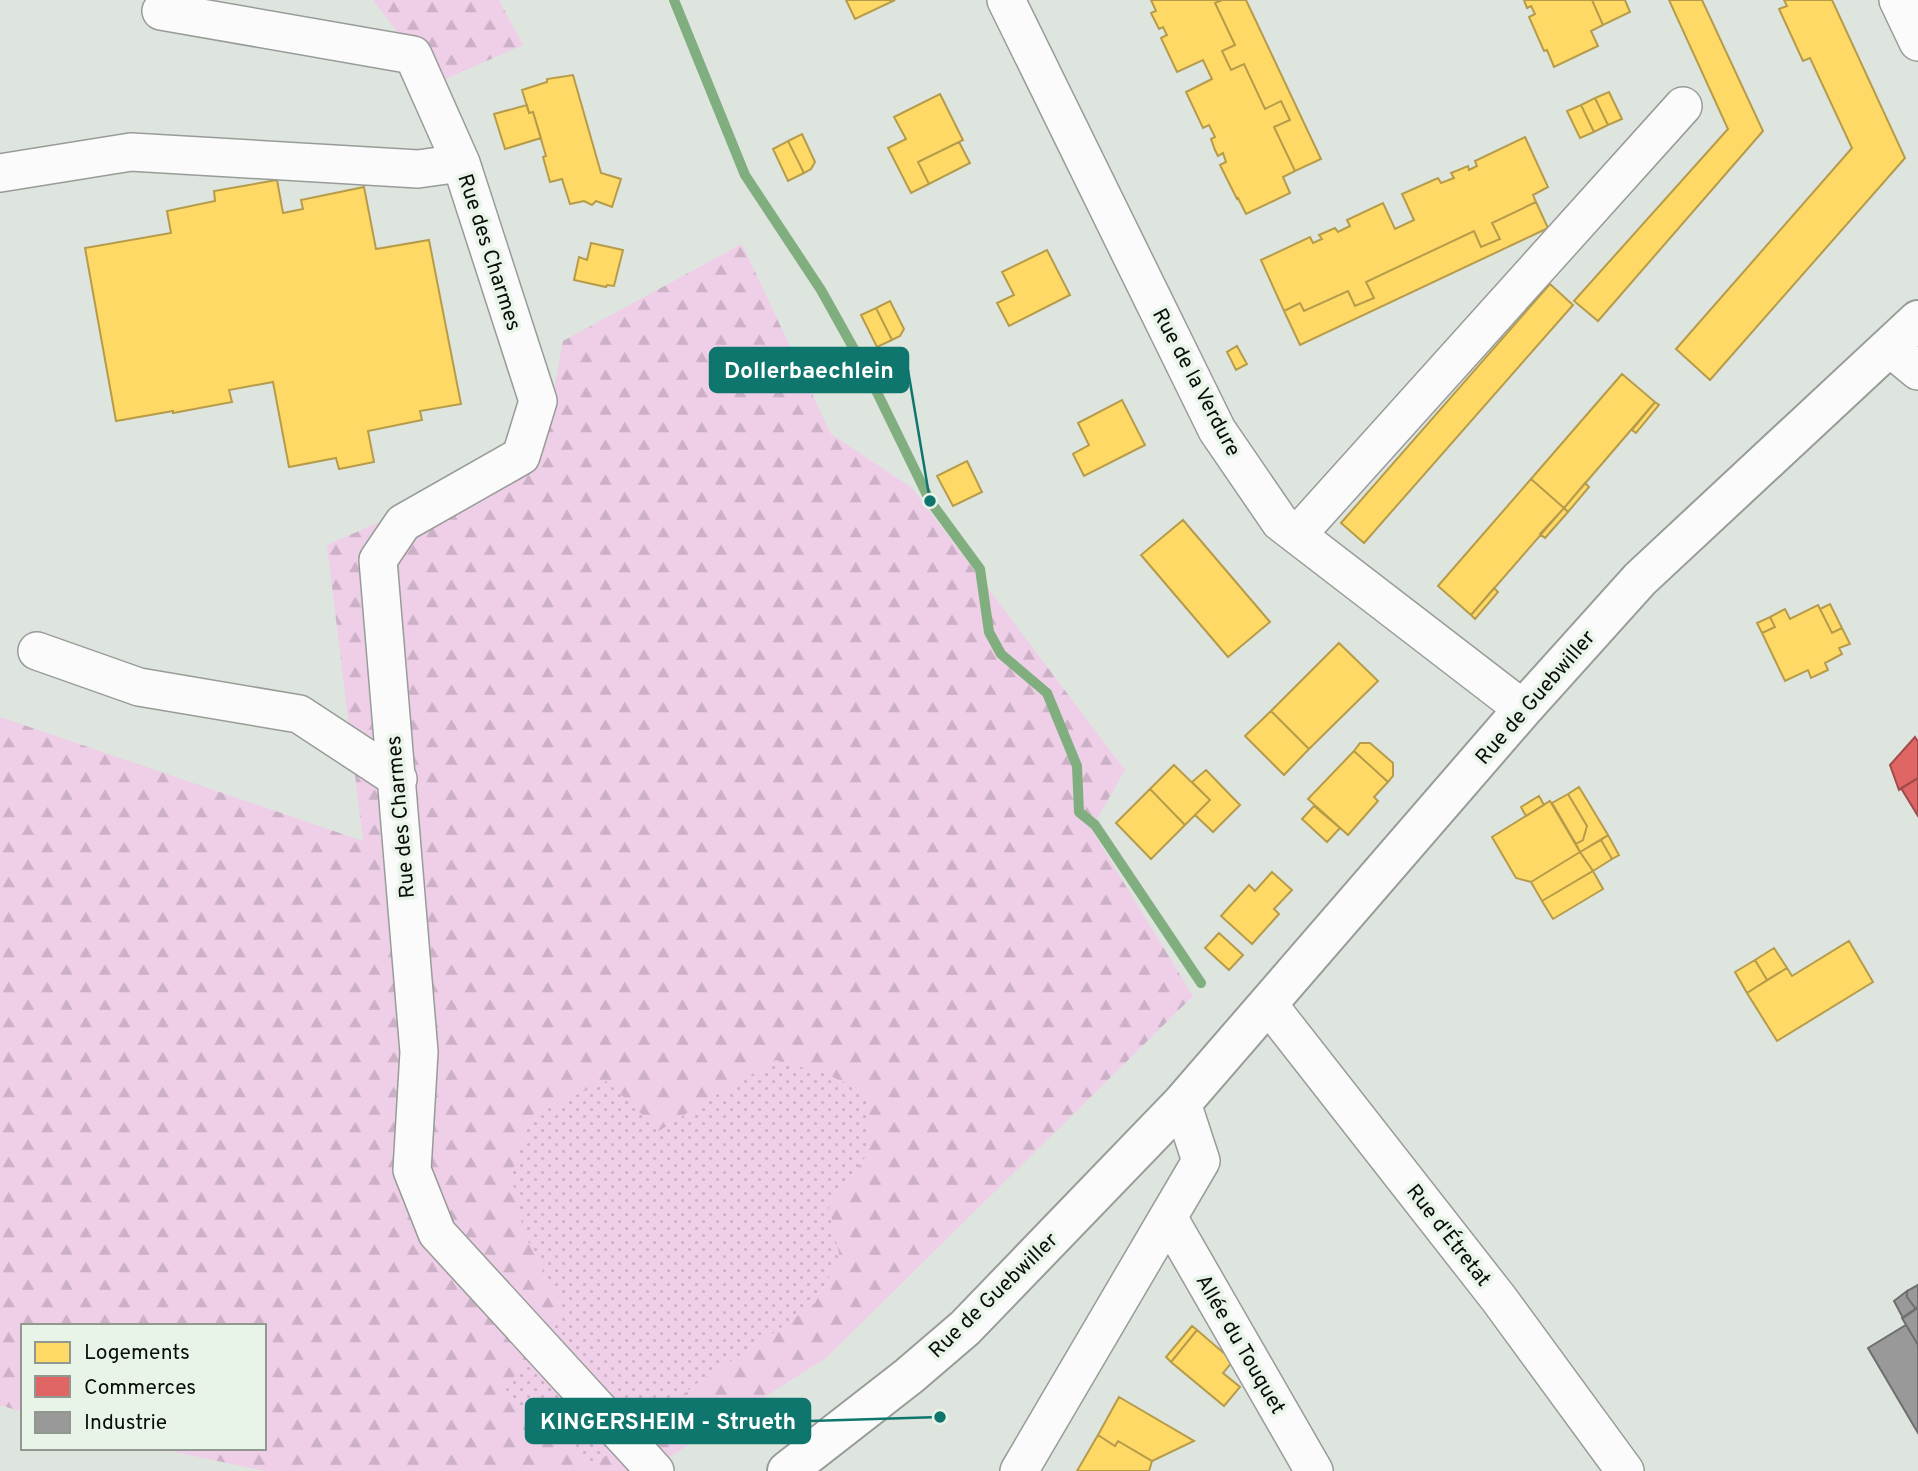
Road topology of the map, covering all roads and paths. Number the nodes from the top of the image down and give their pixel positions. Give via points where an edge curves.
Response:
1 (1006, 0) edge
2 (1898, 0) edge
3 (161, 10) dead end
4 (1918, 42) edge
5 (1684, 106) dead end
6 (461, 163) junction
7 (0, 173) edge
8 (1918, 320) edge
9 (1889, 347) junction
10 (1918, 370) edge
11 (1297, 535) junction
12 (37, 651) dead end
13 (1523, 709) junction
14 (398, 779) junction
15 (1268, 1004) junction
16 (1182, 1103) junction
17 (1167, 1217) junction
18 (655, 1471) edge
19 (787, 1471) edge
20 (1018, 1471) edge
21 (1314, 1471) edge
22 (1625, 1471) edge

1 - 11 street, Rue de la Verdure via 1217,430 1280,522
2 - 4 street
3 - 6 street, Rue des Charmes via 413,55
5 - 11 street
6 - 7 street, Rue des Charmes via 418,169 131,152
6 - 14 street, Rue des Charmes via 537,401 521,456 403,523 378,560
8 - 9 main road, Rue de Guebwiller
9 - 10 street
9 - 13 main road, Rue de Guebwiller via 1640,579
11 - 13 street, Rue de la Verdure
12 - 14 street via 139,688 299,714
13 - 15 main road, Rue de Guebwiller
14 - 18 street, Rue des Charmes via 419,1052 412,1170 437,1233
15 - 16 main road, Rue de Guebwiller
15 - 22 street, Rue d'Étretat via 1499,1299
16 - 17 street via 1201,1161
16 - 19 main road, Rue de Guebwiller via 965,1328
17 - 20 street
17 - 21 street, Allée du Touquet

